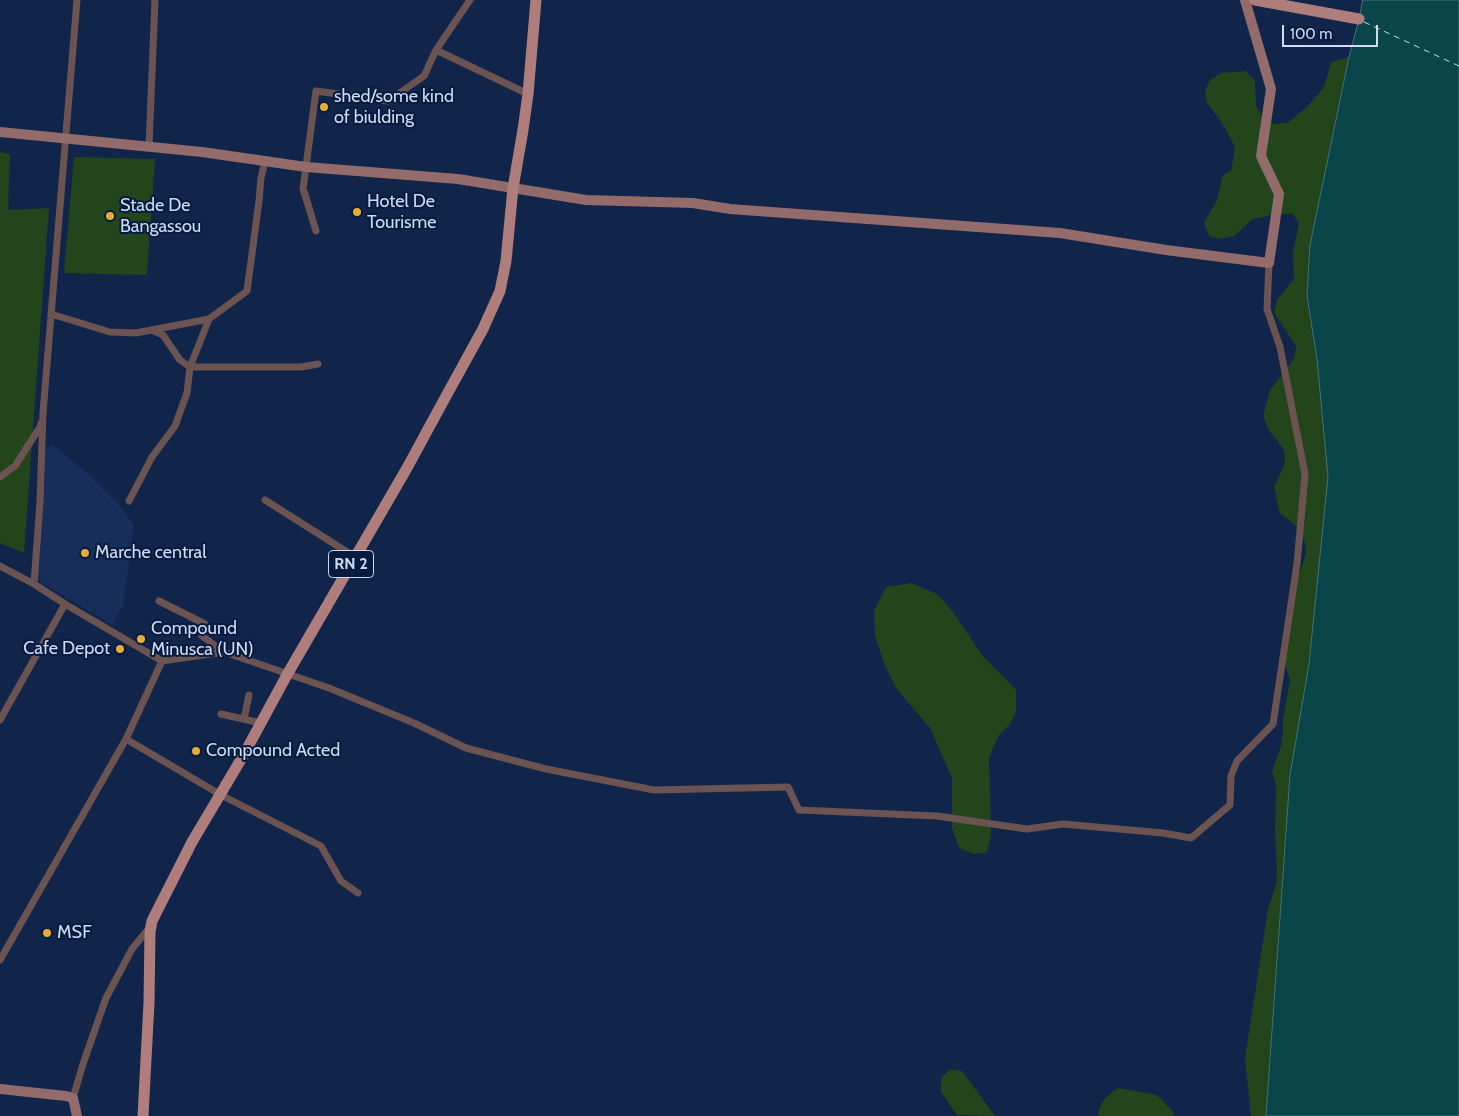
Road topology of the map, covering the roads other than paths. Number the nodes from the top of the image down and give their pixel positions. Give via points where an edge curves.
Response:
1 (77, 0) edge
2 (155, 0) edge
3 (470, 0) edge
4 (536, 0) edge
5 (1245, 0) edge
6 (1256, 0) edge
7 (1359, 19) dead end
8 (436, 50) junction
9 (528, 94) junction
10 (0, 132) edge
11 (66, 139) junction
12 (149, 146) junction
13 (265, 161) junction
14 (306, 167) junction
15 (513, 188) junction
16 (304, 191) dead end
17 (1270, 263) junction
18 (51, 314) junction
19 (209, 318) junction
20 (152, 330) junction
21 (318, 364) dead end
22 (190, 367) junction
23 (43, 413) junction
24 (0, 477) edge
25 (266, 500) dead end
26 (128, 501) dead end
27 (355, 557) junction
28 (0, 566) edge
29 (34, 584) junction
30 (159, 600) dead end
31 (65, 604) junction
32 (224, 652) junction
33 (162, 661) junction
34 (288, 673) junction
35 (249, 694) dead end
36 (220, 714) dead end
37 (244, 719) junction
38 (0, 720) edge
39 (261, 724) junction
40 (126, 739) junction
41 (220, 795) junction
42 (358, 893) dead end
43 (151, 926) junction
44 (0, 960) edge
45 (0, 1089) edge
46 (74, 1098) junction
47 (77, 1116) edge
48 (143, 1116) edge

1 - 11 street
2 - 12 street
3 - 8 street
4 - 9 main road, RN 2
5 - 17 street via 1272,89 1262,156 1278,194
6 - 7 main road
8 - 9 street
8 - 14 street via 424,76 388,101 316,92
9 - 15 main road, RN 2
10 - 11 street
11 - 12 street
11 - 18 street
12 - 13 street
13 - 14 street
13 - 19 street via 247,291
14 - 15 street via 458,179
14 - 16 street via 303,189 316,231
15 - 17 street via 586,200 693,203 730,209 1060,234
15 - 27 main road, RN 2 via 500,291 446,398
17 - 34 street via 1266,309 1280,347 1305,474 1297,564 1273,724 1237,761 1232,776 1230,805 1191,838 1063,824 1027,828 937,816 799,810 788,787 654,790 546,769 466,748 414,723
18 - 20 street via 110,332
18 - 23 street
19 - 20 street
19 - 22 street
20 - 22 street via 163,335 180,360
21 - 22 street via 301,367
22 - 26 street via 187,393 175,426 152,456
23 - 24 street via 40,427 14,466
23 - 29 street
25 - 27 street
27 - 34 main road, RN 2
28 - 29 street
29 - 31 street
30 - 32 street via 205,624 202,636
31 - 33 street
31 - 38 street
32 - 33 street
32 - 34 street
33 - 40 street
34 - 39 main road, RN 2
35 - 37 street
36 - 37 street
37 - 39 street
39 - 41 main road, RN 2
40 - 41 street
40 - 44 street
41 - 42 street via 321,846 341,881
41 - 43 main road, RN 2 via 192,842
43 - 46 street via 132,949 106,998
43 - 48 main road, RN 2
45 - 46 street
46 - 47 street

